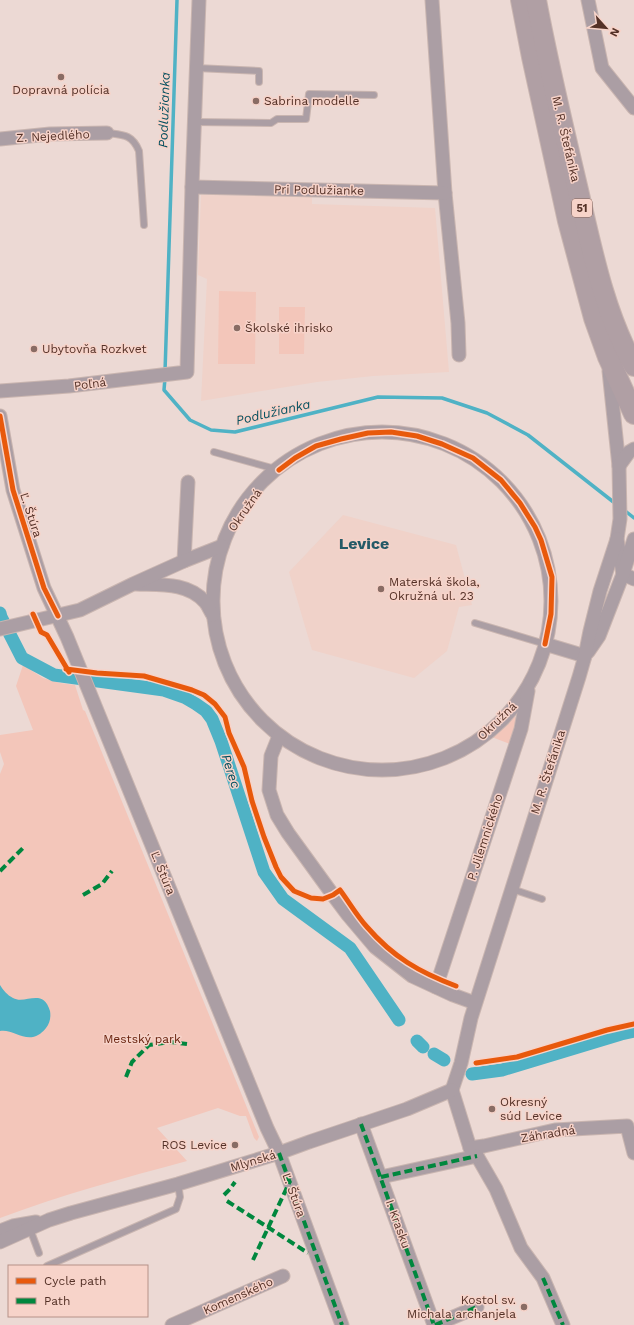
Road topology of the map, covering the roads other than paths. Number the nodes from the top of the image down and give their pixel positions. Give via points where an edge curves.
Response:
1 (199, 0) edge
2 (432, 0) edge
3 (522, 0) edge
4 (536, 0) edge
5 (588, 0) edge
6 (196, 68) junction
7 (259, 82) dead end
8 (374, 95) dead end
9 (634, 108) edge
10 (194, 122) junction
11 (107, 133) joint
12 (0, 139) edge
13 (192, 186) junction
14 (445, 193) junction
15 (144, 225) dead end
16 (459, 355) dead end
17 (608, 358) junction
18 (634, 366) edge
19 (0, 391) edge
20 (634, 414) edge
21 (0, 416) edge
22 (634, 449) edge
23 (214, 452) dead end
24 (619, 466) junction
25 (278, 470) junction
26 (188, 482) dead end
27 (617, 539) junction
28 (634, 539) edge
29 (222, 546) junction
30 (184, 561) junction
31 (628, 576) edge
32 (133, 584) junction
33 (600, 591) junction
34 (58, 616) junction
35 (213, 616) junction
36 (475, 623) dead end
37 (0, 630) edge
38 (545, 644) junction
39 (585, 656) junction
40 (528, 686) junction
41 (279, 736) junction
42 (511, 888) junction
43 (542, 900) dead end
44 (436, 986) junction
45 (475, 1003) junction
46 (452, 1090) junction
47 (361, 1124) junction
48 (630, 1125) edge
49 (473, 1152) junction
50 (634, 1152) edge
51 (279, 1153) junction
52 (381, 1177) junction
53 (178, 1184) junction
54 (29, 1226) junction
55 (0, 1231) edge
56 (0, 1242) edge
57 (39, 1253) dead end
58 (49, 1265) edge
59 (282, 1276) dead end
60 (477, 1307) dead end
61 (172, 1325) edge
62 (342, 1325) edge
63 (434, 1325) edge
64 (562, 1325) edge

1 - 6 street
2 - 14 street
3 - 17 main road, M. R. Štefánika / 51 via 568,221 594,318
4 - 18 main road, M. R. Štefánika / 51 via 556,100 593,257 617,331
5 - 9 street via 602,68
6 - 7 lane via 260,71
6 - 10 street
8 - 10 lane via 308,94 306,119 277,119 271,123
10 - 13 street
11 - 12 street, Z. Nejedlého via 50,134
11 - 15 lane via 131,138 139,151
13 - 14 street, Pri Podlužianke
13 - 19 street, Poľná via 187,372 69,386
14 - 16 street
17 - 20 main road, M. R. Štefánika / 51
17 - 24 street, M. R. Štefánika
21 - 34 street, Ľ. Štúra via 13,490 44,588
22 - 24 street
23 - 25 lane
24 - 27 street, M. R. Štefánika via 620,519
25 - 29 street, Okružná via 251,497
25 - 38 street, Okružná via 316,446 368,433 391,432 417,436 473,458 501,480 520,502 541,540 552,577 551,614
26 - 30 street
27 - 31 street, M. R. Štefánika
27 - 33 street, M. R. Štefánika
28 - 31 street, M. R. Štefánika
29 - 30 street, Okružná
29 - 35 street, Okružná via 215,577
30 - 32 street, Okružná
31 - 33 street via 611,582
31 - 39 street, M. R. Štefánika via 599,636
32 - 34 street, Okružná via 80,610
32 - 35 street, Okružná via 177,586 196,594 204,601
33 - 39 street, M. R. Štefánika
34 - 37 street, Okružná
34 - 51 street, Ľ. Štúra
35 - 41 street, Okružná via 217,644 226,674 244,702
36 - 38 lane
38 - 39 street
38 - 40 street, Okružná
39 - 42 street, M. R. Štefánika
40 - 41 street, Okružná via 501,722 477,741 453,754 421,764 371,769 346,766 318,758 296,748
40 - 44 street, P. Jilemnického via 521,729
41 - 44 street via 271,756 270,790 277,815 288,833 348,915 375,947 412,976
42 - 43 lane
42 - 45 street, M. R. Štefánika
44 - 45 street
45 - 46 street, M. R. Štefánika
46 - 47 street, Mlynská via 407,1109
46 - 49 street
47 - 51 street, Mlynská
47 - 52 street, I. Krasku
48 - 49 street, Záhradná via 556,1130 484,1146
48 - 50 street, Záhradná
49 - 52 street, Záhradná
49 - 64 street via 496,1189 521,1248 543,1278
51 - 53 street, Mlynská
51 - 62 street, Ľ. Štúra
52 - 63 street, I. Krasku
53 - 54 street, Mlynská
53 - 58 lane via 180,1197 176,1209
54 - 55 street, Mlynská via 13,1226
54 - 56 street, Mlynská
54 - 57 lane
59 - 61 street, Komenského
60 - 63 street

